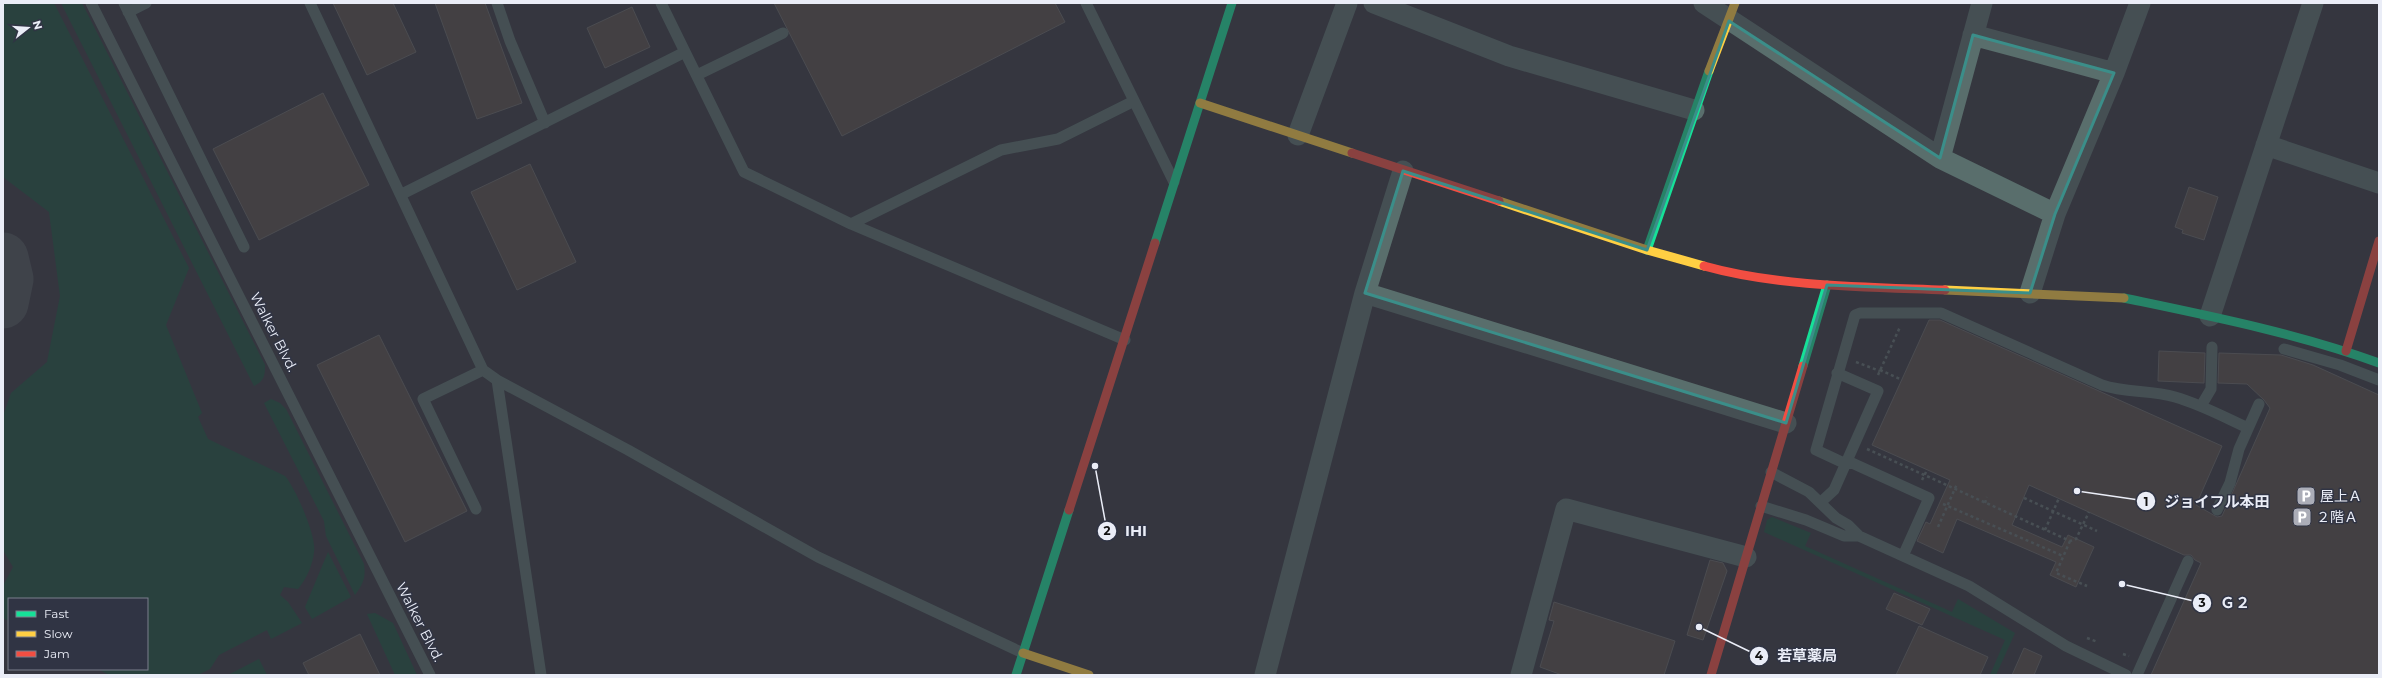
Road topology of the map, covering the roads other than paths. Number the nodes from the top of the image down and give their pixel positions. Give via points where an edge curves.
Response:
1 (92, 3) edge
2 (146, 3) edge
3 (310, 3) edge
4 (497, 3) edge
5 (661, 3) edge
6 (1086, 3) edge
7 (1232, 3) edge
8 (1346, 3) edge
9 (1374, 3) edge
10 (1704, 3) edge
11 (1982, 3) edge
12 (2140, 3) edge
13 (2313, 3) edge
14 (126, 7) edge
15 (1732, 12) edge
16 (783, 33) dead end
17 (1973, 35) junction
18 (685, 52) junction
19 (2114, 73) junction
20 (698, 75) junction
21 (1134, 101) junction
22 (1200, 103) junction
23 (1694, 110) junction
24 (545, 123) junction
25 (1298, 136) junction
26 (2266, 145) junction
27 (1940, 158) junction
28 (1403, 171) junction
29 (1174, 182) junction
30 (2379, 183) edge
31 (402, 194) junction
32 (2055, 214) junction
33 (851, 224) junction
34 (2379, 241) edge
35 (244, 247) dead end
36 (1646, 250) junction
37 (1827, 285) junction
38 (1365, 293) junction
39 (2030, 293) junction
40 (2210, 316) junction
41 (1125, 340) junction
42 (2212, 347) dead end
43 (2284, 349) dead end
44 (2346, 351) junction
45 (2379, 364) edge
46 (483, 370) junction
47 (1837, 373) junction
48 (497, 380) junction
49 (2379, 380) edge
50 (2259, 404) dead end
51 (2201, 406) junction
52 (1786, 423) junction
53 (2248, 428) junction
54 (1846, 464) junction
55 (1771, 472) junction
56 (1821, 502) junction
57 (1761, 506) junction
58 (476, 509) dead end
59 (2218, 510) dead end
60 (1859, 536) junction
61 (1903, 556) junction
62 (1746, 557) junction
63 (2188, 561) dead end
64 (1023, 653) junction
65 (430, 675) edge
66 (540, 675) edge
67 (1016, 675) edge
68 (1089, 675) edge
69 (1265, 675) edge
70 (1521, 675) edge
71 (1711, 675) edge
72 (2126, 675) edge
73 (2137, 675) edge

1 - 65 lane, Walker Blvd.
2 - 14 lane
3 - 31 lane
4 - 24 lane via 510,42
5 - 18 lane
6 - 21 lane
7 - 22 street
8 - 25 street
9 - 23 street via 1509,56
10 - 15 street
11 - 17 street
12 - 19 street
13 - 26 street
14 - 35 lane
15 - 23 street
15 - 27 street
16 - 20 lane
17 - 19 street
17 - 27 street
18 - 20 lane
18 - 24 lane
19 - 32 street
20 - 33 lane via 744,172
21 - 29 lane
21 - 33 lane via 1058,139 1001,150
22 - 25 street
22 - 29 street
23 - 36 street
24 - 31 lane
25 - 28 street
26 - 30 street
26 - 40 street
27 - 32 street
28 - 36 street
28 - 38 street
29 - 41 street
31 - 46 lane
32 - 39 street
33 - 41 lane
34 - 44 street
36 - 37 street via 1723,271
37 - 39 street
37 - 52 street
38 - 52 street
38 - 69 street
39 - 40 street via 2122,298
40 - 44 street via 2266,328
41 - 64 street
42 - 51 lane via 2211,389
43 - 49 lane via 2340,365
44 - 45 street
46 - 48 lane
46 - 58 lane via 423,399
47 - 51 lane via 1855,315 1941,313 2102,385 2174,396
47 - 54 lane via 1816,450
47 - 54 lane via 1878,391
48 - 64 lane via 818,557
48 - 66 lane
50 - 53 lane
51 - 53 lane
52 - 55 street
53 - 59 lane
54 - 56 lane via 1834,490
54 - 61 lane via 1852,464 1929,498
55 - 56 lane via 1809,492
55 - 57 street
56 - 60 lane
57 - 60 lane via 1806,520 1844,536
57 - 62 street
60 - 61 lane
61 - 72 lane via 1969,586 2066,646
62 - 70 street via 1566,509
62 - 71 street
63 - 73 lane
64 - 67 street
64 - 68 street

